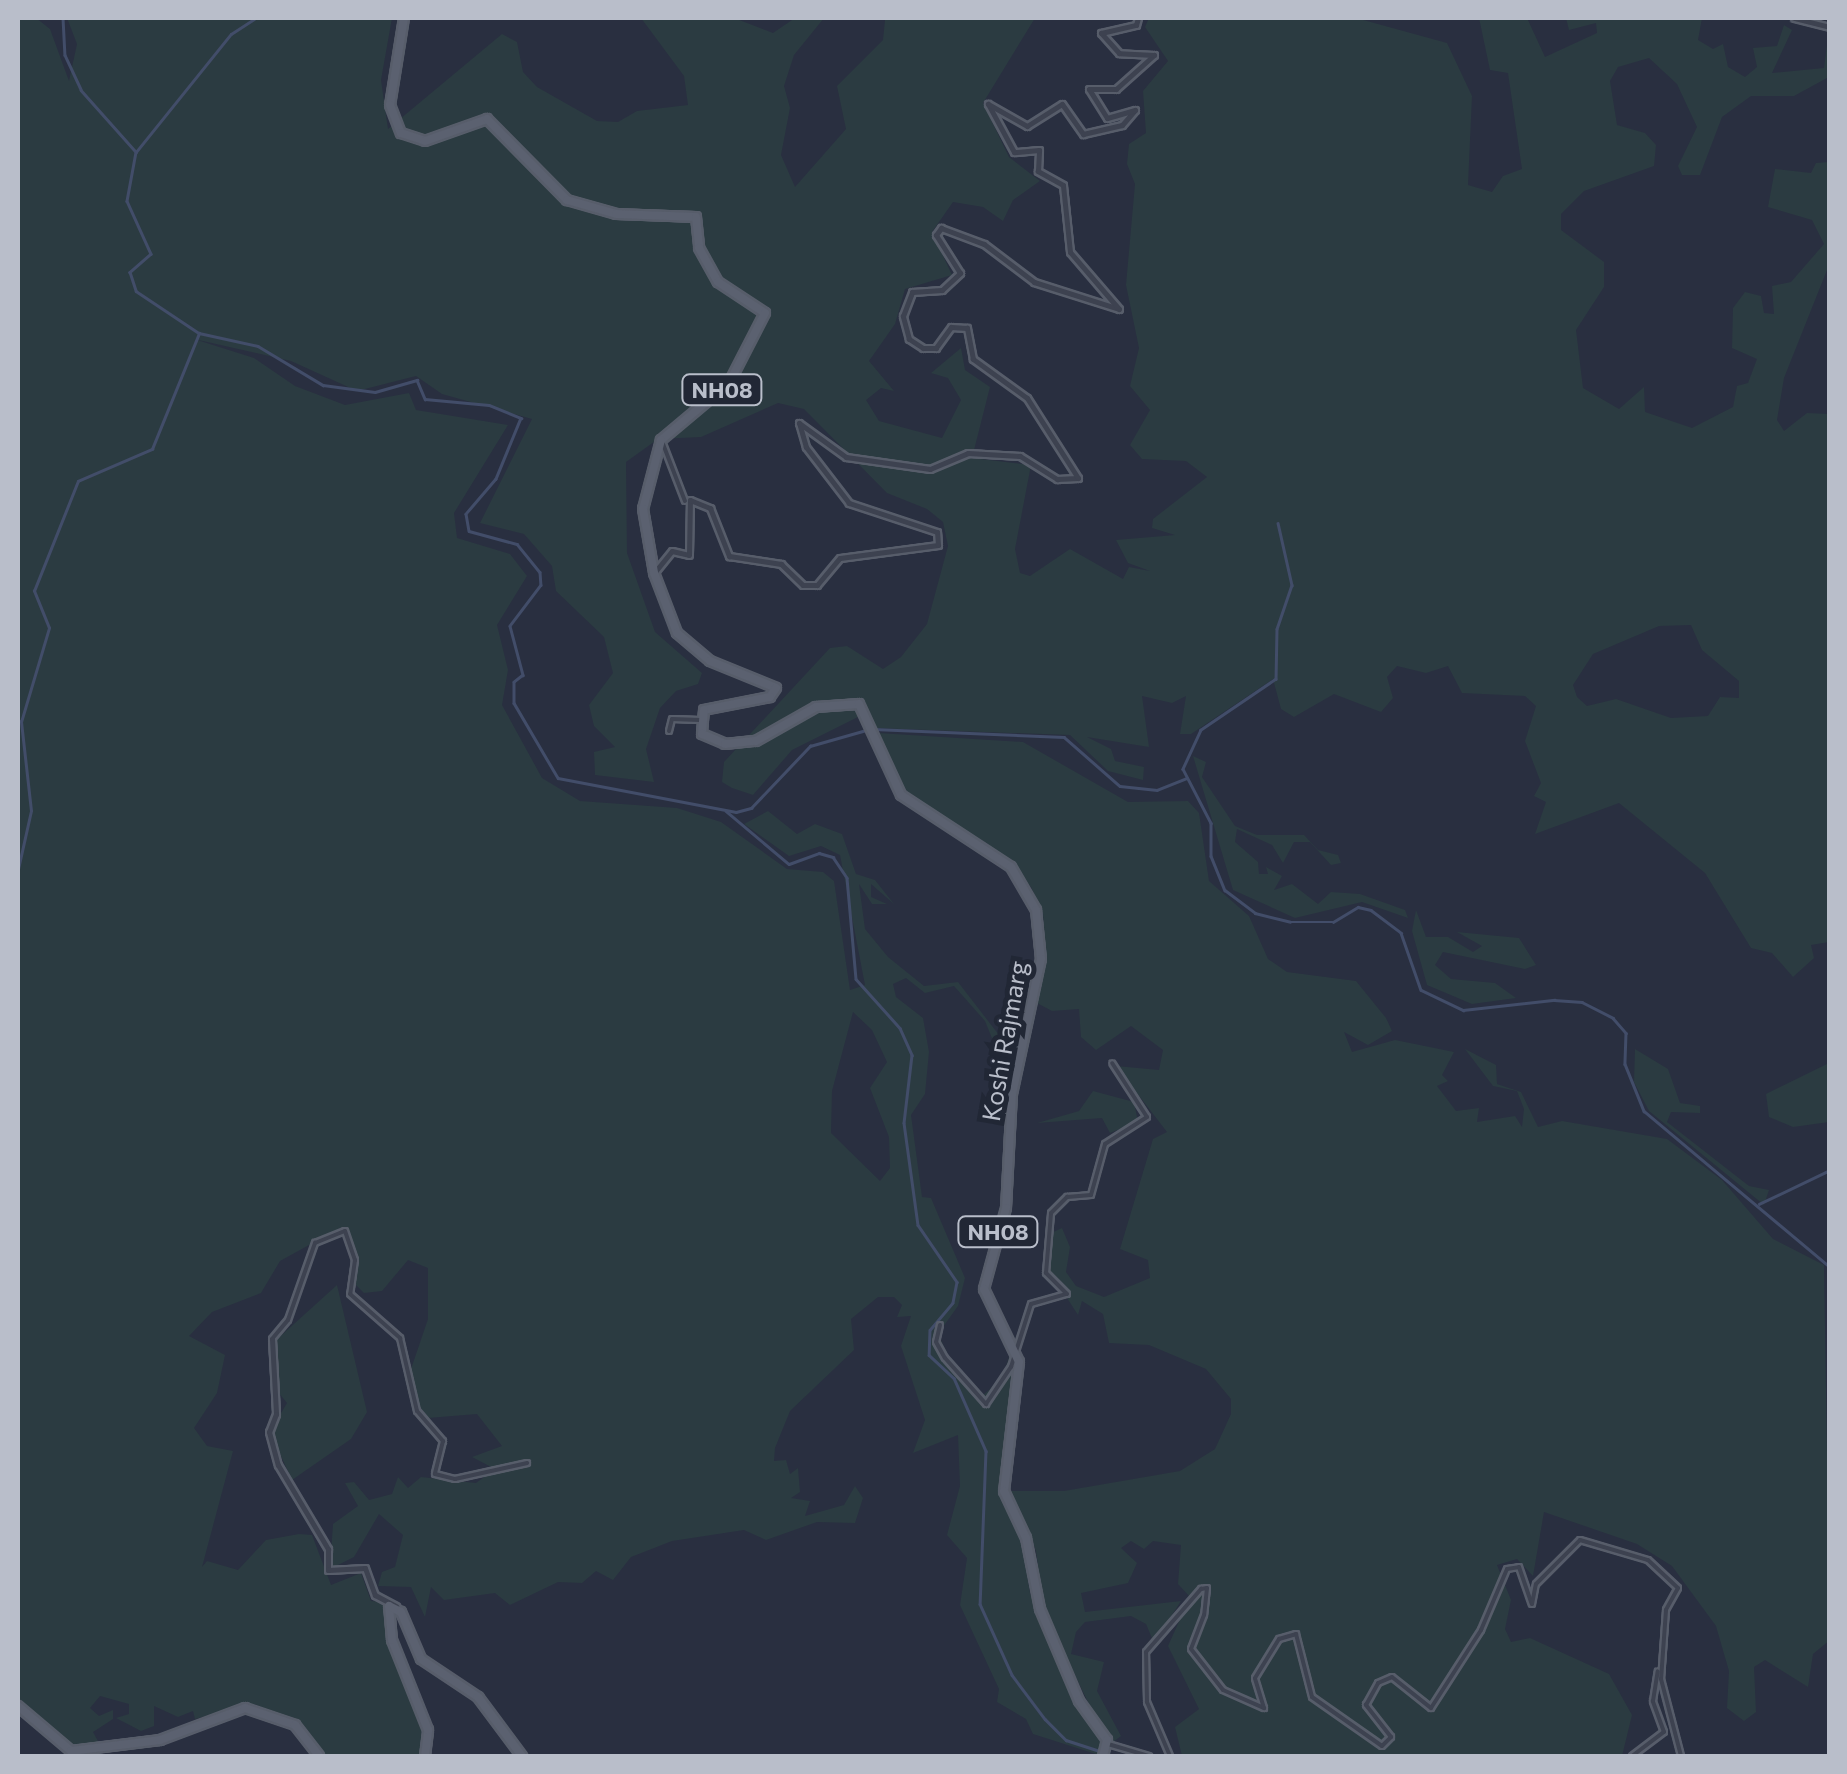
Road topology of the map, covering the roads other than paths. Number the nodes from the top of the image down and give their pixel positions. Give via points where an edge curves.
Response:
1 (404, 18) edge
2 (1138, 18) edge
3 (1794, 18) edge
4 (1830, 28) edge
5 (661, 440) junction
6 (686, 501) junction
7 (654, 574) junction
8 (700, 720) junction
9 (669, 731) dead end
10 (1112, 1064) dead end
11 (940, 1325) dead end
12 (272, 1339) joint
13 (1016, 1351) junction
14 (527, 1463) dead end
15 (396, 1606) junction
16 (1661, 1667) junction
17 (18, 1706) edge
18 (1105, 1749) edge
19 (319, 1756) edge
20 (425, 1756) edge
21 (522, 1756) edge
22 (1150, 1756) edge
23 (1170, 1756) edge
24 (1632, 1756) edge
25 (1681, 1756) edge

1 - 5 main road, NH08 via 390,104 401,133 425,141 486,119 567,200 616,214 696,217 699,248 718,282 766,313 729,383
2 - 6 street via 1136,26 1100,33 1119,53 1154,55 1116,89 1089,89 1106,118 1134,110 1122,125 1084,134 1062,104 1027,126 988,104 1014,152 1039,150 1038,171 1063,185 1070,252 1119,309 1034,282 984,244 941,228 936,236 960,273 942,290 912,292 903,316 910,339 923,348 936,348 951,327 967,328 973,359 1028,398 1078,478 1048,476 1020,456 968,453 930,469 846,457 800,423 806,448 849,503 884,509 941,540 840,558 810,586 781,564 729,556 710,508
3 - 4 street
5 - 6 street
5 - 7 main road via 643,510
6 - 7 street via 695,521 689,555 672,551
7 - 8 main road via 666,614 696,652 775,685 770,697 710,707
8 - 9 street via 672,719
8 - 13 main road, Koshi Rajmarg / NH08 via 708,740 725,744 756,740 816,707 863,708 880,758 906,801 1011,867 1040,921 1038,975 1007,1128 1006,1208 984,1281 993,1316
10 - 13 street via 1147,1117 1105,1144 1091,1196 1067,1197 1051,1213 1046,1273 1067,1294 1031,1304
11 - 13 street via 936,1342 978,1402 986,1404 998,1389
12 - 14 street via 288,1320 315,1242 345,1231 354,1260 350,1294 400,1338 417,1411 443,1441 435,1474 455,1479
12 - 15 street via 276,1414 269,1432 278,1465 328,1549 328,1570 364,1568 375,1595
13 - 18 main road via 1004,1491 1026,1538 1040,1608
15 - 20 main road via 386,1608 386,1618 428,1730
15 - 21 main road via 421,1659 470,1690
16 - 23 street via 1666,1610 1678,1588 1648,1560 1571,1542 1553,1575 1536,1584 1532,1604 1519,1567 1507,1569 1481,1630 1431,1708 1392,1678 1378,1683 1366,1704 1391,1737 1382,1746 1312,1697 1296,1634 1279,1639 1255,1678 1264,1708 1223,1690 1191,1649 1204,1615 1204,1587 1146,1652 1146,1702
16 - 24 street via 1653,1700 1664,1732
16 - 25 street
17 - 19 main road via 71,1751 160,1740 246,1708 295,1726
18 - 22 street

